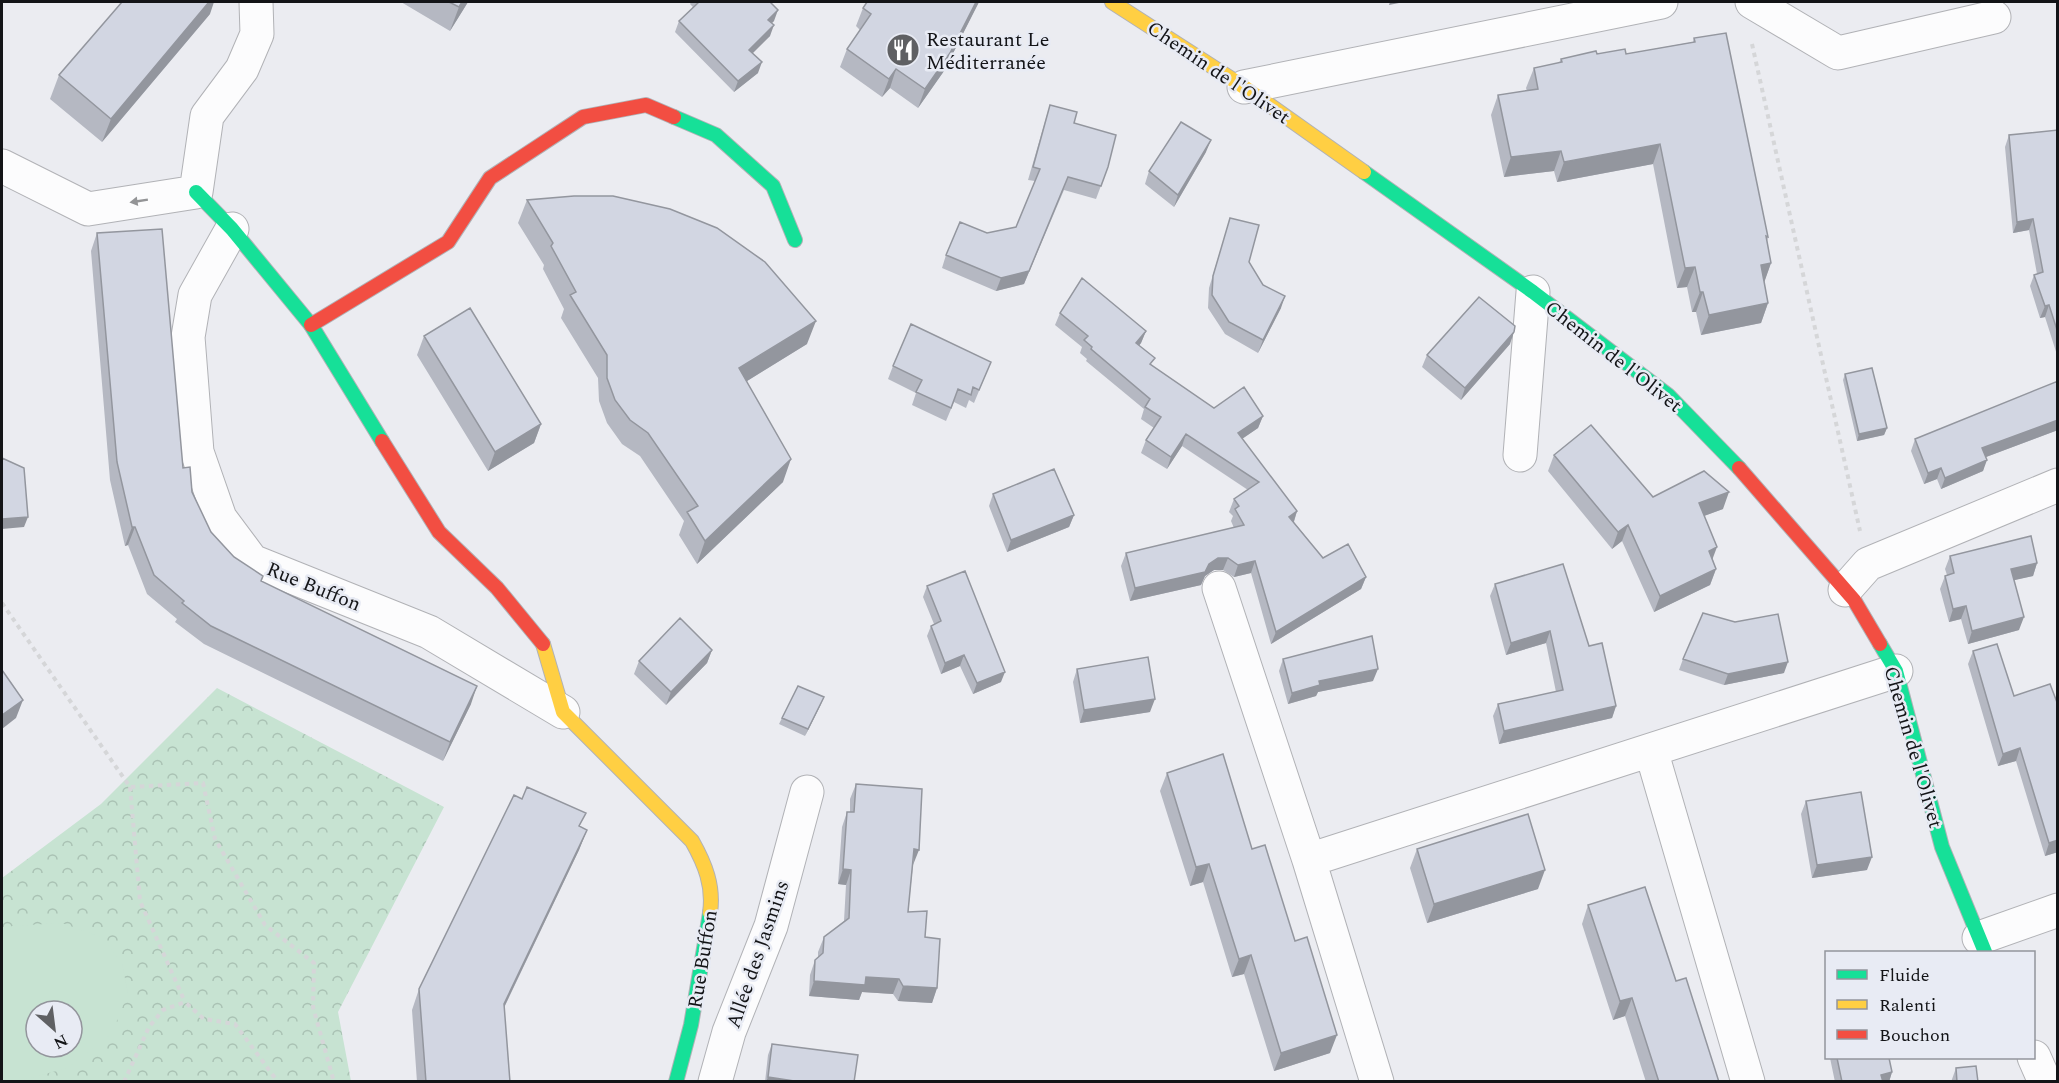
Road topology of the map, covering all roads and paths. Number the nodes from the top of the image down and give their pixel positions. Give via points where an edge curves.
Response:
1 (256, 2) edge
2 (1112, 2) edge
3 (1660, 2) edge
4 (1752, 2) edge
5 (1994, 17) dead end
6 (1751, 41) dead end
7 (1244, 87) junction
8 (2, 166) edge
9 (196, 192) junction
10 (232, 229) junction
11 (795, 240) dead end
12 (1533, 292) junction
13 (311, 325) junction
14 (1520, 455) dead end
15 (2058, 485) edge
16 (1868, 564) junction
17 (1219, 588) dead end
18 (1845, 590) junction
19 (2, 603) edge
20 (1896, 671) junction
21 (563, 712) junction
22 (1651, 750) junction
23 (130, 787) junction
24 (807, 792) dead end
25 (1309, 860) junction
26 (2058, 910) edge
27 (1982, 945) edge
28 (185, 1002) junction
29 (2034, 1059) edge
30 (124, 1082) edge
31 (278, 1082) edge
32 (334, 1082) edge
33 (676, 1082) edge
34 (715, 1082) edge
35 (1377, 1082) edge
36 (1748, 1082) edge
37 (2044, 1082) edge

1 - 9 street via 257,34 242,69 207,116
2 - 7 street, Chemin de l'Olivet
3 - 7 street
4 - 5 street via 1838,53
6 - 16 path
7 - 12 street, Chemin de l'Olivet
9 -> 8 street via 88,209
9 - 10 street, Rue Buffon
10 - 13 street, Rue Buffon
10 - 21 street, Rue Buffon via 195,295 188,337 197,452 220,518 252,561 429,632
11 - 13 street via 773,186 716,135 646,105 583,117 490,178 448,242
12 - 14 street
12 - 18 street, Chemin de l'Olivet via 1668,395 1758,488
13 - 21 street, Rue Buffon via 439,532 497,588 543,643
15 - 16 street
16 - 18 street
17 - 25 street
18 - 20 street, Chemin de l'Olivet
19 - 23 path
20 - 22 street
20 - 27 street, Chemin de l'Olivet via 1942,847
21 - 33 street, Rue Buffon via 692,841 706,866 712,900 691,1025
22 - 25 street
22 - 36 street
23 - 28 path via 140,901
23 - 32 path via 203,783 214,838 265,925 314,963 313,1007
24 - 34 street, Allée des Jasmins via 771,926 729,1032
25 - 35 street
26 - 27 street
28 - 30 path via 163,1010 149,1027
28 - 31 path via 204,1019 235,1024
29 - 37 street

